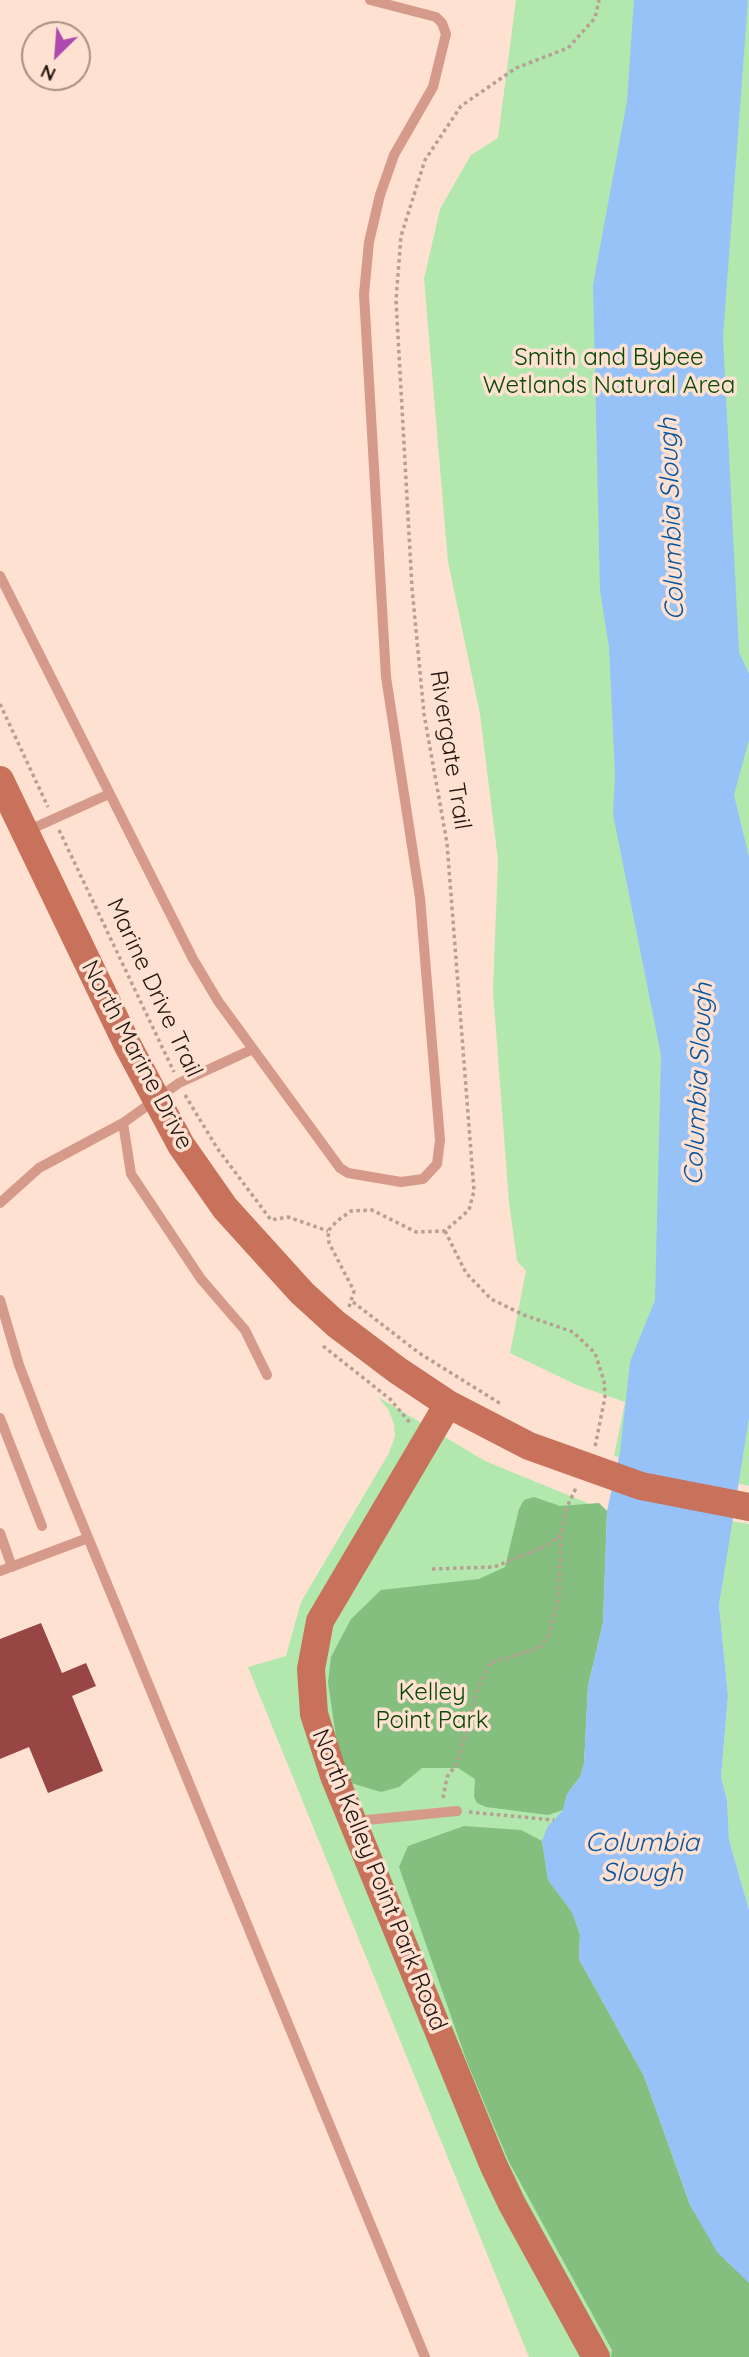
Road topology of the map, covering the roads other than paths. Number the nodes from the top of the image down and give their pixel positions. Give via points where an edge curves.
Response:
1 (370, 0) edge
2 (0, 576) edge
3 (0, 780) edge
4 (109, 794) junction
5 (25, 832) junction
6 (253, 1049) junction
7 (155, 1100) junction
8 (123, 1123) junction
9 (0, 1203) edge
10 (0, 1300) edge
11 (267, 1375) dead end
12 (448, 1404) junction
13 (0, 1418) edge
14 (749, 1507) edge
15 (42, 1526) dead end
16 (0, 1533) edge
17 (88, 1538) junction
18 (12, 1567) junction
19 (0, 1571) edge
20 (457, 1811) road end
21 (352, 1821) junction
22 (425, 2357) edge
23 (597, 2357) edge

1 - 6 lane via 436,17 446,34 433,87 394,155 380,195 363,302 386,677 412,832 426,962 440,1148 434,1169 411,1183 344,1171
2 - 4 lane
3 - 5 main road, North Marine Drive
4 - 5 lane
4 - 6 lane via 206,983
5 - 7 main road, North Marine Drive
6 - 7 lane via 179,1083
7 - 8 lane
7 - 12 main road, North Marine Drive via 217,1197 280,1271 336,1324
8 - 9 lane via 39,1168
8 - 11 lane via 131,1174 201,1279 245,1330
10 - 17 lane via 19,1365
12 - 14 main road, North Marine Drive via 551,1455 641,1486
12 - 21 main road, North Kelley Point Park Road via 328,1606 314,1646 314,1714
13 - 15 lane
16 - 18 lane
17 - 18 lane
17 - 22 lane
18 - 19 lane
20 - 21 lane
21 - 23 main road, North Kelley Point Park Road via 493,2164

